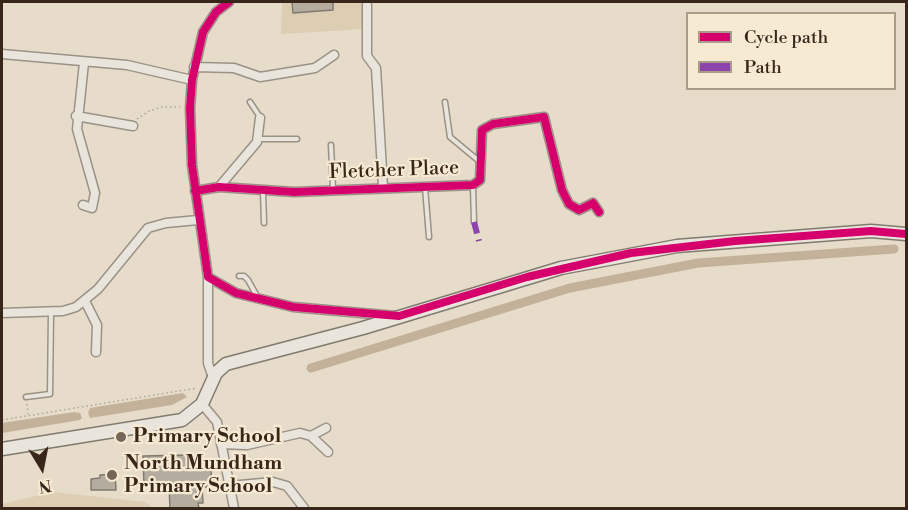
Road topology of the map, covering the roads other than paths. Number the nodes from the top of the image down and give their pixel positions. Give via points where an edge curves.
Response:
1 (229, 2) edge
2 (367, 5) dead end
3 (2, 54) edge
4 (334, 55) dead end
5 (84, 63) junction
6 (194, 67) junction
7 (192, 80) junction
8 (250, 102) dead end
9 (445, 102) dead end
10 (76, 116) junction
11 (260, 118) joint
12 (133, 126) road end
13 (258, 139) junction
14 (297, 139) dead end
15 (331, 145) dead end
16 (480, 161) junction
17 (473, 185) junction
18 (424, 186) junction
19 (219, 187) junction
20 (383, 187) junction
21 (333, 190) junction
22 (195, 191) junction
23 (263, 192) junction
24 (83, 205) dead end
25 (599, 212) dead end
26 (198, 220) junction
27 (474, 222) dead end
28 (264, 223) dead end
29 (906, 234) edge
30 (429, 237) dead end
31 (239, 276) dead end
32 (208, 277) junction
33 (258, 299) junction
34 (85, 302) junction
35 (51, 311) junction
36 (2, 313) edge
37 (399, 316) junction
38 (96, 352) dead end
39 (211, 382) junction
40 (26, 397) road end
41 (202, 404) junction
42 (326, 428) dead end
43 (310, 436) junction
44 (221, 444) junction
45 (2, 449) edge
46 (328, 452) dead end
47 (230, 486) junction
48 (234, 508) edge
49 (304, 508) edge

1 - 6 street via 202,32
2 - 20 street, Fletcher Place via 367,56 376,68
3 - 5 street
4 - 6 street via 315,68 260,77 234,68
5 - 7 street via 127,65
5 - 10 street
6 - 7 street
7 - 22 street
8 - 11 lane
9 - 16 lane via 450,137
10 - 12 street
10 - 24 street via 79,145 94,193 92,208
11 - 13 street
13 - 14 lane
13 - 19 street
15 - 21 lane
16 - 17 street, Fletcher Place via 480,180
16 - 25 street, Fletcher Place via 482,130 493,124 544,117 569,204 579,210 593,203
17 - 18 street, Fletcher Place
17 - 27 lane
18 - 20 street, Fletcher Place
18 - 30 lane
19 - 22 street, Fletcher Place
19 - 23 street, Fletcher Place
20 - 21 street, Fletcher Place
21 - 23 street, Fletcher Place
22 - 26 street
23 - 28 lane
26 - 32 street
26 - 34 street via 147,228
29 - 37 main road via 871,231 631,253 527,278
31 - 33 lane via 248,280
32 - 33 street via 236,293
32 - 39 street
33 - 37 street via 326,311
34 - 35 street via 63,311
34 - 38 street via 97,325
35 - 36 street
35 - 40 lane via 50,394
37 - 39 main road via 233,362 222,367
39 - 41 main road
41 - 44 street via 217,422
41 - 45 main road via 182,420
42 - 43 street
43 - 44 street via 291,433 270,442
43 - 46 street
44 - 47 street
47 - 48 street
47 - 49 street via 273,482 287,486

